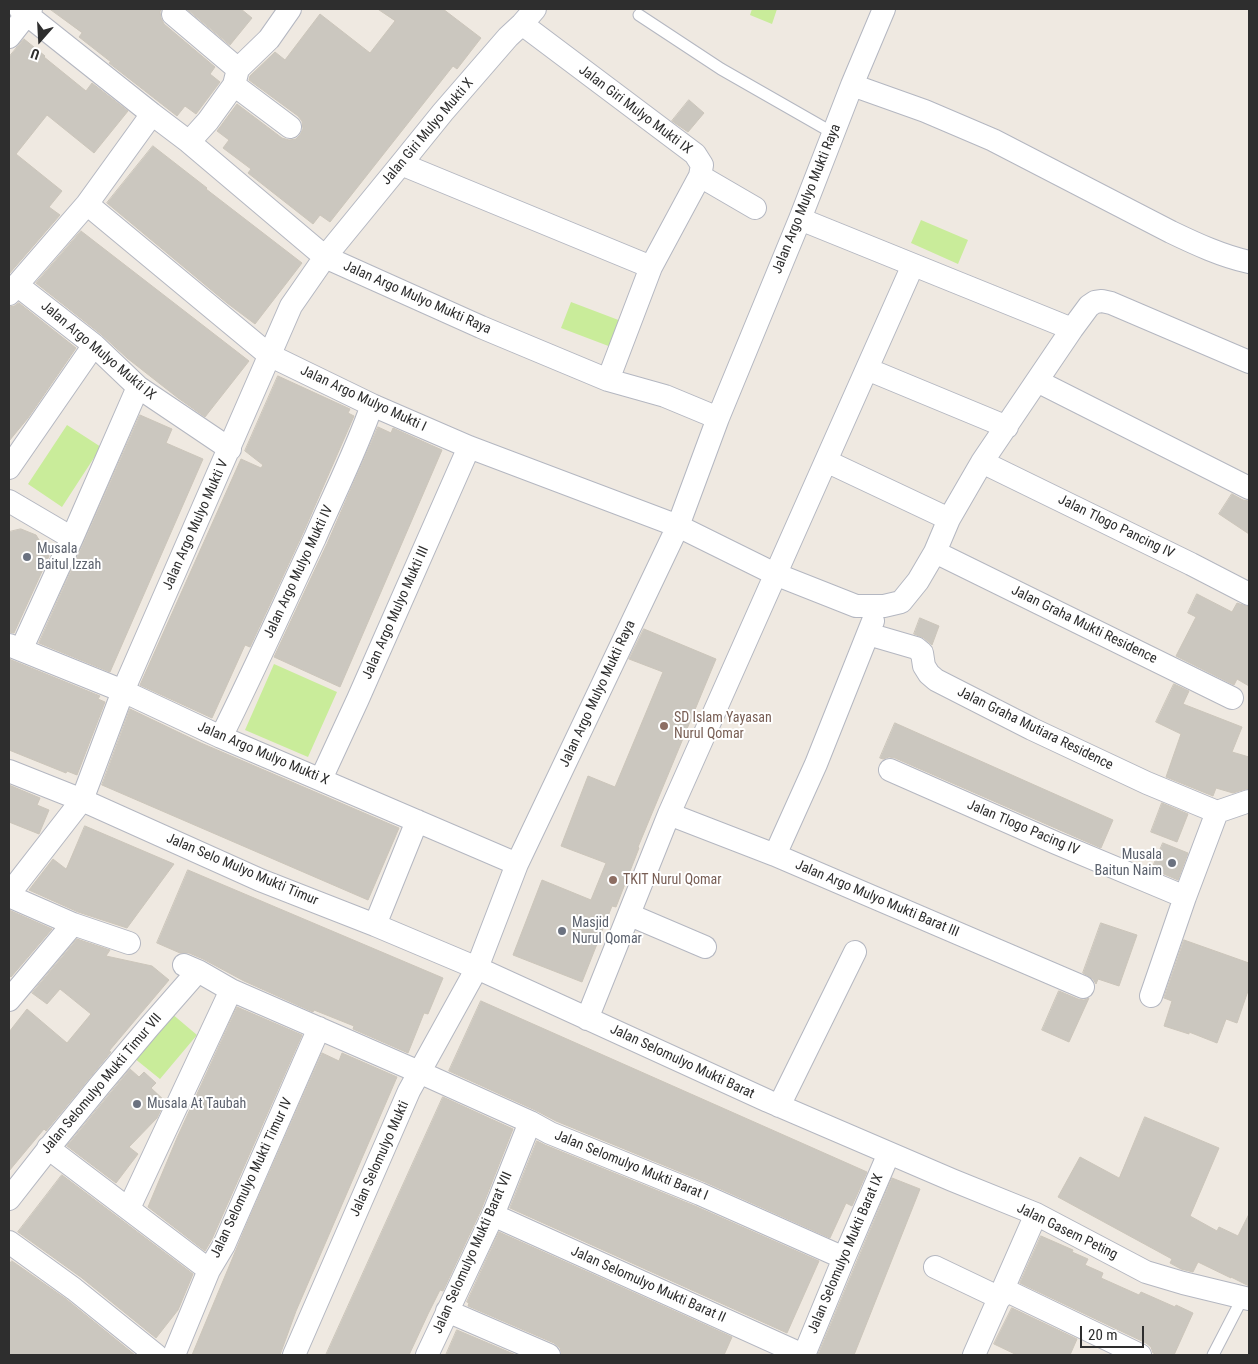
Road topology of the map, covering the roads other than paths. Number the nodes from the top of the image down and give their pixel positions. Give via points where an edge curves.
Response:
1 (290, 9) edge
2 (884, 9) edge
3 (26, 10) edge
4 (530, 13) edge
5 (173, 14) dead end
6 (639, 15) dead end
7 (9, 37) edge
8 (236, 77) junction
9 (852, 85) junction
10 (152, 114) junction
11 (290, 127) dead end
12 (833, 133) junction
13 (189, 142) junction
14 (401, 164) junction
15 (700, 176) junction
16 (87, 204) junction
17 (755, 208) dead end
18 (800, 218) junction
19 (325, 257) junction
20 (1249, 262) edge
21 (913, 265) junction
22 (651, 267) junction
23 (13, 290) edge
24 (1072, 329) junction
25 (94, 345) junction
26 (269, 355) junction
27 (1249, 362) edge
28 (866, 369) junction
29 (608, 380) junction
30 (1037, 381) junction
31 (138, 387) junction
32 (372, 405) junction
33 (718, 418) junction
34 (1007, 427) junction
35 (468, 447) junction
36 (230, 449) junction
37 (826, 461) junction
38 (982, 462) junction
39 (9, 468) edge
40 (1249, 488) edge
41 (9, 501) edge
42 (949, 519) junction
43 (678, 526) junction
44 (72, 538) junction
45 (935, 552) junction
46 (775, 574) junction
47 (1249, 594) edge
48 (15, 648) edge
49 (123, 691) junction
50 (1232, 698) dead end
51 (221, 737) junction
52 (890, 770) dead end
53 (9, 771) edge
54 (321, 779) junction
55 (82, 800) junction
56 (1249, 801) edge
57 (1217, 812) junction
58 (669, 814) junction
59 (418, 821) junction
60 (775, 855) junction
61 (517, 864) junction
62 (9, 895) edge
63 (1185, 897) junction
64 (630, 914) junction
65 (73, 924) junction
66 (375, 925) junction
67 (129, 943) dead end
68 (705, 947) dead end
69 (855, 952) dead end
70 (191, 968) joint
71 (477, 968) junction
72 (1083, 987) dead end
73 (231, 990) junction
74 (1151, 996) dead end
75 (9, 1000) edge
76 (587, 1018) junction
77 (319, 1028) junction
78 (419, 1072) junction
79 (779, 1106) junction
80 (530, 1122) junction
81 (48, 1148) junction
82 (889, 1153) junction
83 (9, 1199) edge
84 (129, 1208) junction
85 (493, 1214) junction
86 (1036, 1214) junction
87 (9, 1242) edge
88 (844, 1258) junction
89 (935, 1267) dead end
90 (209, 1270) junction
91 (1001, 1293) junction
92 (1246, 1298) edge
93 (447, 1311) junction
94 (156, 1355) edge
95 (174, 1355) edge
96 (294, 1355) edge
97 (427, 1355) edge
98 (549, 1355) edge
99 (804, 1355) edge
100 (974, 1355) edge
101 (1140, 1355) edge
102 (1213, 1355) edge

1 - 8 street
2 - 9 street, Jalan Argo Mulyo Mukti Raya
3 - 7 street
3 - 10 street, Jalan Argo Mulyo Mukti Raya
4 - 14 street, Jalan Giri Mulyo Mukti X
4 - 15 street, Jalan Giri Mulyo Mukti IX via 695,154 702,165
5 - 8 street
6 - 12 lane via 721,69
8 - 11 street
8 - 13 street via 208,121
9 - 12 street, Jalan Argo Mulyo Mukti Raya
9 - 20 street via 993,140 1196,244
10 - 13 street, Jalan Argo Mulyo Mukti Raya
10 - 16 street
12 - 18 street, Jalan Argo Mulyo Mukti Raya
13 - 19 street, Jalan Argo Mulyo Mukti Raya
14 - 19 street, Jalan Giri Mulyo Mukti X
14 - 22 street
15 - 17 street
15 - 22 street
16 - 23 street
16 - 26 street, Jalan Argo Mulyo Mukti I
18 - 21 street
18 - 33 street, Jalan Argo Mulyo Mukti Raya
19 - 26 street, Jalan Argo Mulyo Mukti V via 291,306
19 - 29 street, Jalan Argo Mulyo Mukti Raya
21 - 24 street
21 - 28 street
22 - 29 street
23 - 25 street, Jalan Argo Mulyo Mukti IX
24 - 27 street via 1089,306 1102,301
24 - 30 street
25 - 31 street, Jalan Argo Mulyo Mukti IX
25 - 39 street
26 - 32 street, Jalan Argo Mulyo Mukti I
26 - 36 street, Jalan Argo Mulyo Mukti V
28 - 34 street
28 - 37 street
29 - 33 street, Jalan Argo Mulyo Mukti Raya via 665,396
30 - 34 street
30 - 40 street
31 - 36 street, Jalan Argo Mulyo Mukti IX
31 - 44 street
32 - 35 street, Jalan Argo Mulyo Mukti I
32 - 51 street, Jalan Argo Mulyo Mukti IV via 284,606
33 - 43 street, Jalan Argo Mulyo Mukti Raya
34 - 38 street
35 - 43 street, Jalan Argo Mulyo Mukti I
35 - 54 street, Jalan Argo Mulyo Mukti III
36 - 49 street, Jalan Argo Mulyo Mukti V
37 - 42 street
37 - 46 street
38 - 42 street
38 - 47 street, Jalan Tlogo Pancing IV
41 - 44 street
42 - 45 street
43 - 46 street
43 - 61 street, Jalan Argo Mulyo Mukti Raya
44 - 48 street
45 - 46 street via 918,581 900,602 884,606 856,606
45 - 50 street, Jalan Graha Mukti Residence
46 - 58 street
48 - 49 street, Jalan Argo Mulyo Mukti X
49 - 51 street, Jalan Argo Mulyo Mukti X
49 - 55 street, Jalan Argo Mulyo Mukti V
51 - 54 street, Jalan Argo Mulyo Mukti X
52 - 63 street, Jalan Tlogo Pacing IV
53 - 55 street, Jalan Selo Mulyo Mukti Timur
54 - 59 street, Jalan Argo Mulyo Mukti X
55 - 62 street, Jalan Argo Mulyo Mukti V
55 - 66 street, Jalan Selo Mulyo Mukti Timur via 260,880
56 - 57 street
57 - 60 street, Jalan Graha Mutiara Residence via 1147,783 949,687 929,674 922,653 916,648 870,627 816,764
57 - 63 street
58 - 60 street, Jalan Argo Mulyo Mukti Barat III
58 - 64 street
59 - 61 street, Jalan Argo Mulyo Mukti X
59 - 66 street
60 - 72 street, Jalan Argo Mulyo Mukti Barat III
61 - 71 street, Jalan Argo Mulyo Mukti Raya
62 - 65 street
63 - 74 street
64 - 68 street
64 - 76 street
65 - 67 street
65 - 75 street
66 - 71 street, Jalan Selo Mulyo Mukti Timur
69 - 79 street
70 - 73 street, Jalan Selomulyo Mukti Barat I
70 - 81 street, Jalan Selomulyo Mukti Timur VII via 148,1027
71 - 76 street, Jalan Selomulyo Mukti Barat
71 - 78 street, Jalan Selomulyo Mukti
73 - 77 street, Jalan Selomulyo Mukti Barat I
73 - 84 street
76 - 79 street, Jalan Selomulyo Mukti Barat
77 - 78 street, Jalan Selomulyo Mukti Barat I
77 - 90 street, Jalan Selomulyo Mukti Timur IV via 228,1236
78 - 80 street, Jalan Selomulyo Mukti Barat I
78 - 96 street, Jalan Selomulyo Mukti
79 - 82 street, Jalan Selomulyo Mukti Barat
80 - 85 street, Jalan Selomulyo Mukti Barat VII
80 - 88 street, Jalan Selomulyo Mukti Barat I
81 - 83 street, Jalan Selomulyo Mukti Timur VII
81 - 84 street
82 - 86 street, Jalan Gasem Peting
82 - 88 street, Jalan Selomulyo Mukti Barat IX
84 - 90 street
85 - 93 street, Jalan Selomulyo Mukti Barat VII
85 - 99 street, Jalan Selomulyo Mukti Barat II
86 - 91 street
86 - 92 street, Jalan Gasem Peting via 1146,1272
87 - 94 street
88 - 99 street, Jalan Selomulyo Mukti Barat IX
89 - 91 street
90 - 95 street, Jalan Selomulyo Mukti Timur IV
91 - 100 street
91 - 101 street
92 - 102 lane
93 - 97 street, Jalan Selomulyo Mukti Barat VII
93 - 98 street

